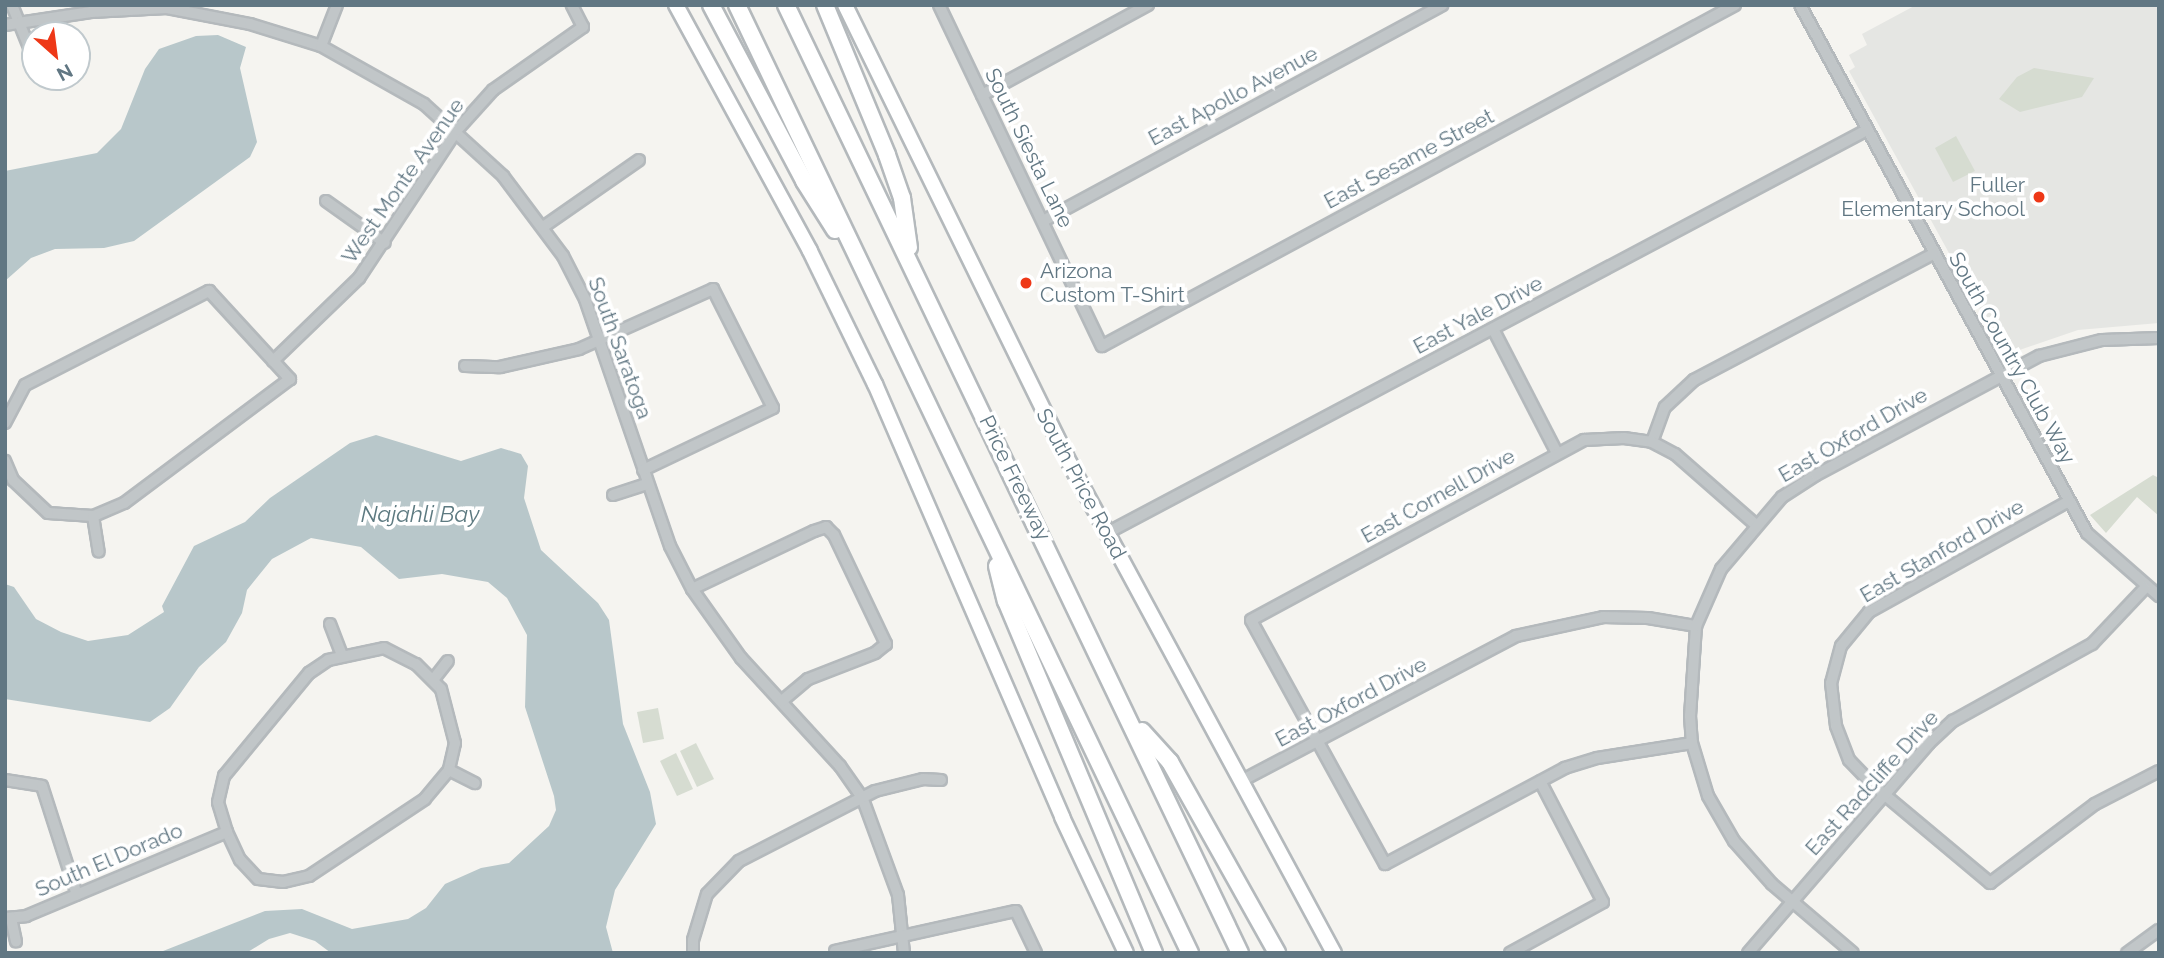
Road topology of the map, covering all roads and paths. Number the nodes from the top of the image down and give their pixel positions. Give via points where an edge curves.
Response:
1 (12, 5) edge
2 (337, 5) edge
3 (572, 5) edge
4 (676, 5) edge
5 (711, 5) edge
6 (737, 5) edge
7 (786, 5) edge
8 (825, 5) edge
9 (845, 5) edge
10 (939, 5) edge
11 (1148, 5) edge
12 (1442, 5) edge
13 (1735, 5) edge
14 (1800, 5) edge
15 (167, 7) edge
16 (18, 21) junction
17 (5, 25) edge
18 (21, 28) edge
19 (321, 46) junction
20 (982, 95) junction
21 (457, 130) junction
22 (1867, 130) junction
23 (639, 160) dead end
24 (326, 201) dead end
25 (1043, 221) junction
26 (543, 227) junction
27 (385, 243) junction
28 (1933, 254) junction
29 (911, 261) junction
30 (871, 286) junction
31 (1493, 329) junction
32 (2159, 338) edge
33 (600, 340) junction
34 (1102, 346) joint
35 (273, 361) junction
36 (465, 366) dead end
37 (1998, 376) junction
38 (5, 393) edge
39 (16, 400) junction
40 (5, 423) edge
41 (1652, 442) junction
42 (1558, 453) junction
43 (5, 461) edge
44 (642, 470) junction
45 (647, 484) junction
46 (613, 495) dead end
47 (2069, 501) junction
48 (93, 516) junction
49 (1756, 525) junction
50 (987, 530) junction
51 (1107, 533) junction
52 (99, 552) dead end
53 (2144, 588) junction
54 (692, 589) junction
55 (2159, 596) edge
56 (330, 624) dead end
57 (1696, 626) junction
58 (342, 656) junction
59 (449, 661) dead end
60 (433, 680) junction
61 (782, 701) junction
62 (1130, 717) junction
63 (1317, 743) junction
64 (1692, 743) junction
65 (449, 770) junction
66 (2159, 771) edge
67 (5, 780) edge
68 (941, 780) dead end
69 (1241, 781) junction
70 (1540, 781) junction
71 (475, 783) dead end
72 (1883, 794) junction
73 (862, 797) junction
74 (227, 832) junction
75 (77, 895) junction
76 (1792, 902) junction
77 (8, 918) edge
78 (2159, 930) edge
79 (904, 938) junction
80 (16, 941) dead end
81 (835, 951) dead end
82 (694, 953) edge
83 (904, 953) edge
84 (1036, 953) edge
85 (1126, 953) edge
86 (1154, 953) edge
87 (1190, 953) edge
88 (1240, 953) edge
89 (1277, 953) edge
90 (1334, 953) edge
91 (1510, 953) edge
92 (1748, 953) edge
93 (1853, 953) edge
94 (2127, 953) edge

1 - 16 street
2 - 19 street
3 - 21 street, West Monte Avenue via 583,27 503,82
4 - 85 main road via 810,251 875,384 1062,817
5 - 30 highway via 804,181
6 - 30 highway
7 - 29 highway, Price Freeway
8 - 29 highway via 902,198
9 - 51 main road, South Price Road via 1016,359
10 - 20 street, South Siesta Lane
11 - 20 street
12 - 25 street, East Apollo Avenue
13 - 34 street, East Sesame Street
14 - 22 street, South Country Club Way
15 - 16 street, South Saratoga
15 - 19 street, South Saratoga via 250,24
16 - 17 street, South Saratoga
16 - 18 street
19 - 21 street, South Saratoga via 424,104
20 - 25 street, South Siesta Lane
21 - 26 street, South Saratoga via 503,176
21 - 27 street, West Monte Avenue
22 - 28 street, South Country Club Way
22 - 31 street, East Yale Drive
23 - 26 street
24 - 27 street
25 - 34 street, South Siesta Lane
26 - 33 street, South Saratoga via 573,274
27 - 35 street, West Monte Avenue via 359,278
28 - 37 street, South Country Club Way
28 - 41 street via 1694,380 1665,407
29 - 62 highway, Price Freeway
30 - 50 highway
31 - 42 street
31 - 51 street, East Yale Drive
32 - 37 street, East Oxford Drive via 2075,344
33 - 36 street via 500,367
33 - 44 street, South Saratoga
33 - 44 street via 713,289 773,408
35 - 39 street via 209,291 25,385
35 - 48 street via 290,379 124,503
37 - 47 street, South Country Club Way
37 - 49 street, East Oxford Drive via 1816,475 1782,497
38 - 39 street
39 - 40 street
41 - 42 street, East Cornell Drive via 1584,440
41 - 49 street, East Cornell Drive via 1675,454
42 - 63 street, East Cornell Drive via 1251,620
43 - 48 street via 13,480 48,513
44 - 45 street, South Saratoga
45 - 46 street
45 - 54 street, South Saratoga
47 - 53 street, South Country Club Way via 2087,533
47 - 72 street, East Stanford Drive via 1868,612 1841,646 1831,683 1836,726 1850,760
48 - 52 street
49 - 57 street, East Oxford Drive via 1721,569
50 - 86 highway via 1006,601
50 - 87 highway
51 - 69 main road, South Price Road
53 - 55 street, South Country Club Way
53 - 72 street, East Radcliffe Drive via 2092,644 1952,721
54 - 61 street, South Saratoga via 741,658
54 - 61 street via 826,527 886,644 808,679
56 - 58 street
57 - 63 street, East Oxford Drive via 1603,617 1516,636
57 - 64 street via 1690,679
58 - 60 street via 384,648 416,664
58 - 74 street via 309,673 224,776 218,802
59 - 60 street
60 - 65 street via 442,689 455,743
61 - 73 street, South Saratoga
62 - 88 highway, Price Freeway
62 - 89 highway via 1170,762
63 - 69 street, East Oxford Drive
63 - 70 street via 1385,864
64 - 70 street via 1597,758
64 - 76 street via 1708,796 1734,841
65 - 71 street
65 - 74 street via 425,799 309,876 283,882 258,879 240,860
66 - 72 street, East Stanford Drive via 2095,804 1990,883
67 - 75 street via 42,786
68 - 73 street via 906,783
69 - 90 main road, South Price Road
70 - 91 street via 1603,902
72 - 76 street, East Radcliffe Drive
73 - 79 street, South Saratoga via 886,853
73 - 82 street via 738,861 707,894 693,940
74 - 75 street, South El Dorado
75 - 77 street, South El Dorado
76 - 92 street, East Radcliffe Drive
76 - 93 street
77 - 80 street
78 - 94 street
79 - 81 street
79 - 83 street, South Saratoga
79 - 84 street via 1016,912

